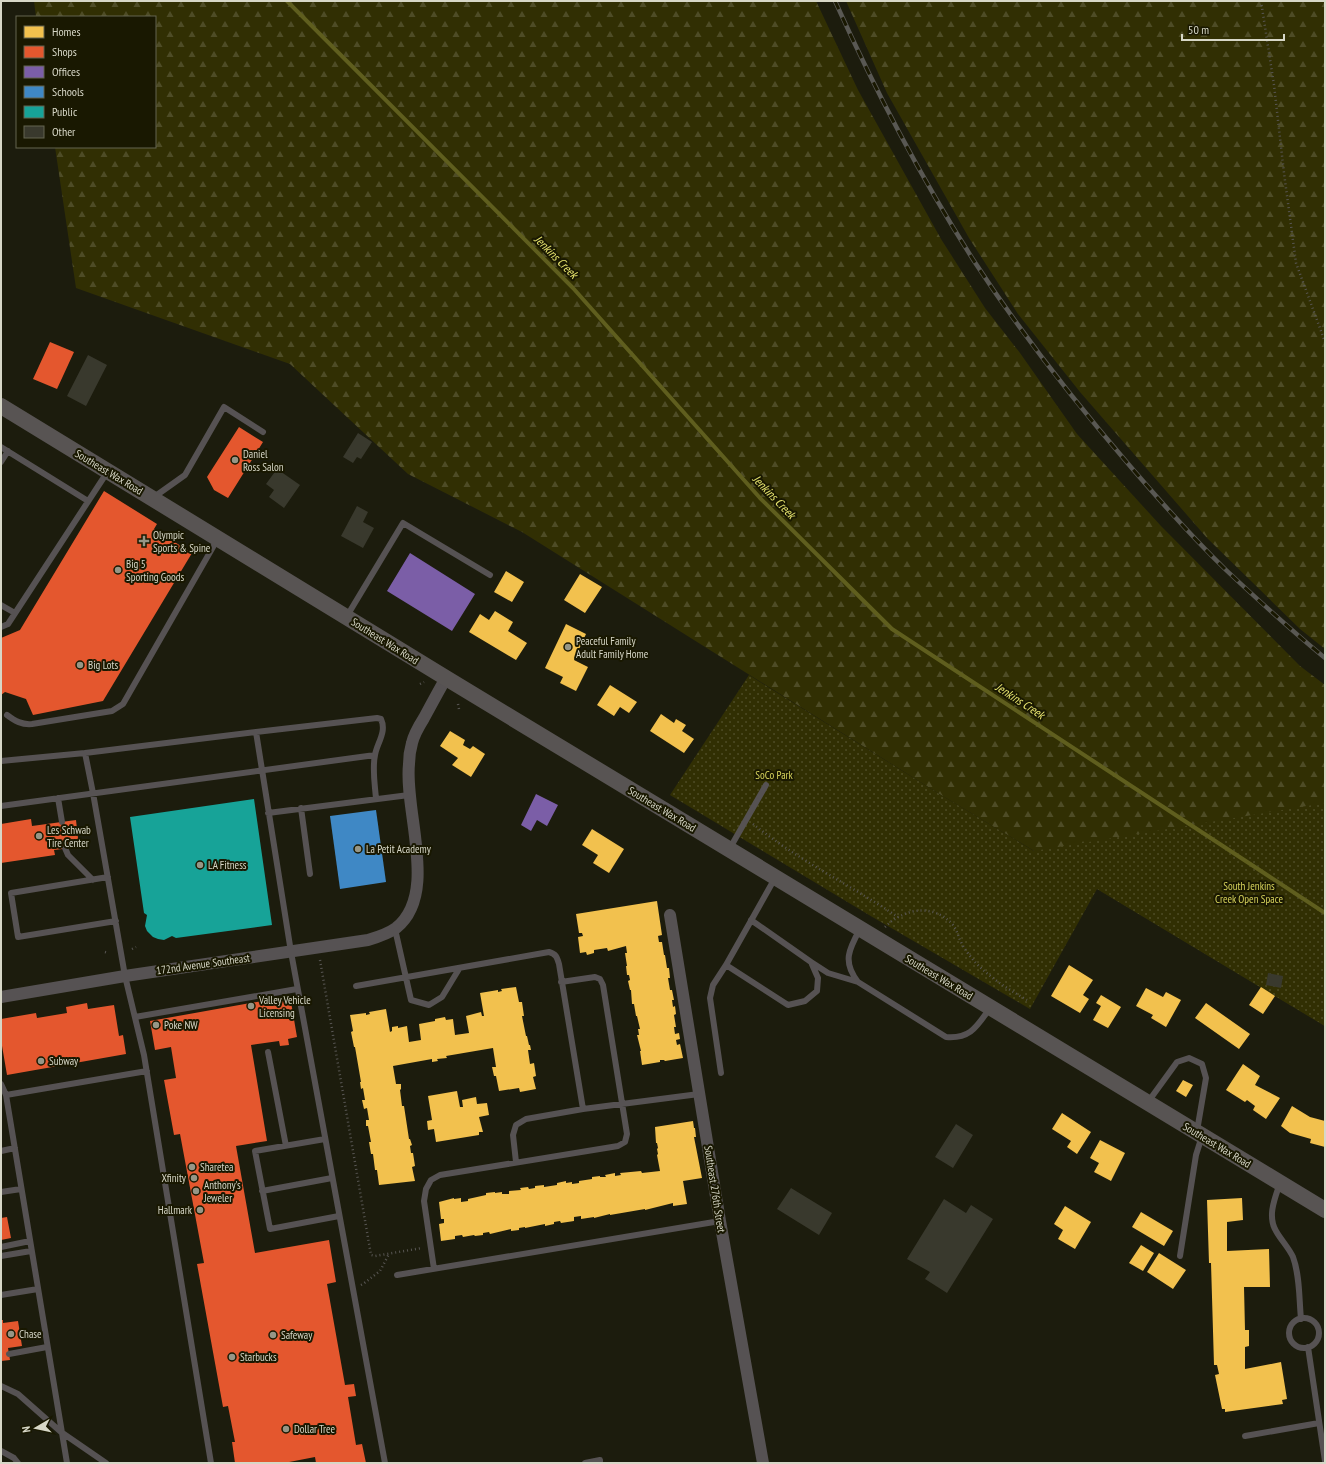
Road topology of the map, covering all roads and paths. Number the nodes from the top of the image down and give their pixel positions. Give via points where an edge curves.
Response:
1 (1260, 1) edge
2 (1325, 342) edge
3 (1, 406) edge
4 (263, 432) dead end
5 (1, 447) edge
6 (8, 451) junction
7 (1, 462) edge
8 (108, 471) junction
9 (152, 498) junction
10 (88, 501) junction
11 (218, 538) junction
12 (490, 575) dead end
13 (1, 605) edge
14 (15, 613) junction
15 (346, 617) junction
16 (1, 627) edge
17 (446, 678) junction
18 (424, 682) dead end
19 (420, 684) dead end
20 (458, 704) dead end
21 (458, 708) dead end
22 (7, 715) dead end
23 (256, 732) junction
24 (85, 753) junction
25 (375, 755) junction
26 (1, 761) edge
27 (262, 770) junction
28 (766, 785) dead end
29 (93, 793) junction
30 (409, 795) junction
31 (58, 798) junction
32 (376, 799) junction
33 (1, 806) edge
34 (301, 808) junction
35 (268, 813) junction
36 (746, 819) junction
37 (62, 822) dead end
38 (66, 848) dead end
39 (729, 849) junction
40 (310, 874) dead end
41 (108, 878) junction
42 (776, 878) junction
43 (93, 880) junction
44 (670, 915) dead end
45 (898, 917) junction
46 (751, 920) junction
47 (116, 922) junction
48 (398, 926) junction
49 (860, 929) junction
50 (877, 939) junction
51 (136, 947) dead end
52 (132, 949) dead end
53 (105, 952) dead end
54 (290, 952) junction
55 (108, 953) dead end
56 (320, 960) dead end
57 (811, 962) junction
58 (726, 964) junction
59 (458, 969) junction
60 (125, 976) junction
61 (405, 978) junction
62 (561, 982) junction
63 (858, 982) junction
64 (356, 986) dead end
65 (297, 989) junction
66 (1, 997) edge
67 (1027, 1000) dead end
68 (990, 1008) junction
69 (135, 1017) junction
70 (268, 1052) dead end
71 (147, 1071) junction
72 (721, 1073) dead end
73 (1, 1084) edge
74 (699, 1094) junction
75 (6, 1095) junction
76 (1147, 1103) junction
77 (623, 1104) junction
78 (583, 1110) junction
79 (1199, 1134) junction
80 (325, 1138) junction
81 (286, 1146) junction
82 (15, 1148) junction
83 (1, 1151) edge
84 (516, 1162) junction
85 (332, 1178) junction
86 (1280, 1183) junction
87 (21, 1189) junction
88 (262, 1191) junction
89 (1, 1192) edge
90 (1325, 1210) edge
91 (339, 1216) junction
92 (720, 1221) junction
93 (30, 1241) junction
94 (1, 1247) edge
95 (423, 1248) dead end
96 (31, 1251) junction
97 (389, 1254) junction
98 (1, 1256) edge
99 (1180, 1256) dead end
100 (434, 1269) junction
101 (397, 1275) dead end
102 (352, 1286) junction
103 (38, 1289) junction
104 (1, 1296) edge
105 (1301, 1319) junction
106 (47, 1347) junction
107 (1308, 1347) junction
108 (9, 1354) dead end
109 (1, 1386) edge
110 (1319, 1423) junction
111 (61, 1432) junction
112 (1245, 1436) dead end
113 (1, 1451) edge
114 (1325, 1462) edge
115 (18, 1463) edge
116 (67, 1463) edge
117 (106, 1463) edge
118 (211, 1463) edge
119 (385, 1463) edge
120 (585, 1463) edge
121 (600, 1463) edge
122 (763, 1463) edge

1 - 2 path via 1274,85 1296,263
3 - 8 street, Southeast Wax Road
4 - 9 lane via 224,407 185,475
5 - 6 lane
6 - 7 lane
6 - 10 lane
8 - 9 street, Southeast Wax Road
8 - 10 lane
9 - 11 street, Southeast Wax Road
10 - 14 lane
11 - 15 street, Southeast Wax Road
11 - 22 lane via 123,704 112,711 26,725
12 - 15 lane via 403,523
13 - 14 lane
14 - 16 lane via 8,624
15 - 17 street, Southeast Wax Road
17 - 30 street via 412,742
17 - 39 street, Southeast Wax Road
18 - 19 path
20 - 21 path
23 - 24 lane
23 - 25 lane via 377,718 381,719 384,728
23 - 27 lane
24 - 26 lane
24 - 29 lane
25 - 27 lane
25 - 32 lane
27 - 29 lane
27 - 35 lane
28 - 36 lane
29 - 31 lane
29 - 41 lane
30 - 32 lane
30 - 48 street via 419,878 410,909
31 - 33 lane
31 - 37 lane
32 - 34 lane
34 - 35 lane
34 - 40 lane
35 - 54 lane
36 - 39 lane
36 - 45 path via 776,842
38 - 43 lane via 68,855
39 - 42 street, Southeast Wax Road
41 - 43 lane
41 - 47 lane
42 - 46 lane
42 - 49 street, Southeast Wax Road
43 - 47 lane via 11,892 18,937
44 - 74 street, Southeast 276th Street
45 - 50 path via 886,926
45 - 67 path via 926,910 941,915 953,926 967,952 982,970 1002,986
46 - 57 lane
46 - 58 lane
47 - 60 lane
48 - 54 street, 172nd Avenue Southeast via 382,936 368,940
48 - 61 lane
49 - 50 street, Southeast Wax Road
49 - 63 lane via 849,948 851,973
50 - 68 street, Southeast Wax Road
51 - 52 path
53 - 55 path
54 - 60 street, 172nd Avenue Southeast
54 - 65 lane
56 - 97 path via 372,1255
57 - 58 lane via 818,978 816,991 805,1001 788,1005
57 - 63 lane via 828,973
58 - 72 lane via 713,985 710,998
59 - 61 lane
59 - 61 lane via 442,997 429,1005 411,1000
59 - 62 lane via 549,952 557,957
60 - 66 street, 172nd Avenue Southeast
60 - 69 lane
61 - 64 lane
62 - 77 lane via 595,977 603,984
62 - 78 lane
63 - 68 lane via 946,1037 954,1038 975,1029
65 - 69 lane
65 - 80 lane
68 - 76 street, Southeast Wax Road
69 - 71 lane
70 - 81 lane
71 - 75 lane
71 - 118 lane
73 - 75 lane
74 - 77 lane
74 - 92 street, Southeast 276th Street
75 - 82 lane
76 - 79 street, Southeast Wax Road
76 - 79 lane via 1177,1062 1189,1058 1202,1064 1206,1078
77 - 78 lane
77 - 84 lane via 628,1134 625,1142 618,1146
78 - 84 lane via 526,1119 516,1125 513,1135
79 - 86 street, Southeast Wax Road
79 - 99 lane
80 - 81 lane
80 - 85 lane
81 - 88 lane via 255,1152
82 - 83 lane
82 - 87 lane
84 - 100 lane via 440,1175 431,1180 424,1201
85 - 88 lane
85 - 91 lane
86 - 90 street, Southeast Wax Road
86 - 105 lane via 1272,1206 1272,1218 1275,1229 1293,1257
87 - 89 lane
87 - 93 lane
88 - 91 lane via 270,1229
91 - 102 lane
92 - 100 lane
92 - 122 street, Southeast 276th Street
93 - 94 lane
93 - 96 lane
95 - 97 path
96 - 98 lane
96 - 103 lane
97 - 102 path via 380,1271 363,1284
100 - 101 lane
102 - 119 lane
103 - 104 lane
103 - 106 lane
105 - 107 lane via 1311,1320 1318,1328 1318,1338
105 - 107 lane via 1293,1323 1289,1332 1291,1341 1298,1347
106 - 108 lane
106 - 111 lane
107 - 110 lane
109 - 111 lane via 18,1394
110 - 112 lane
110 - 114 lane
111 - 116 lane
111 - 117 lane
113 - 115 lane
120 - 121 lane via 600,1460

